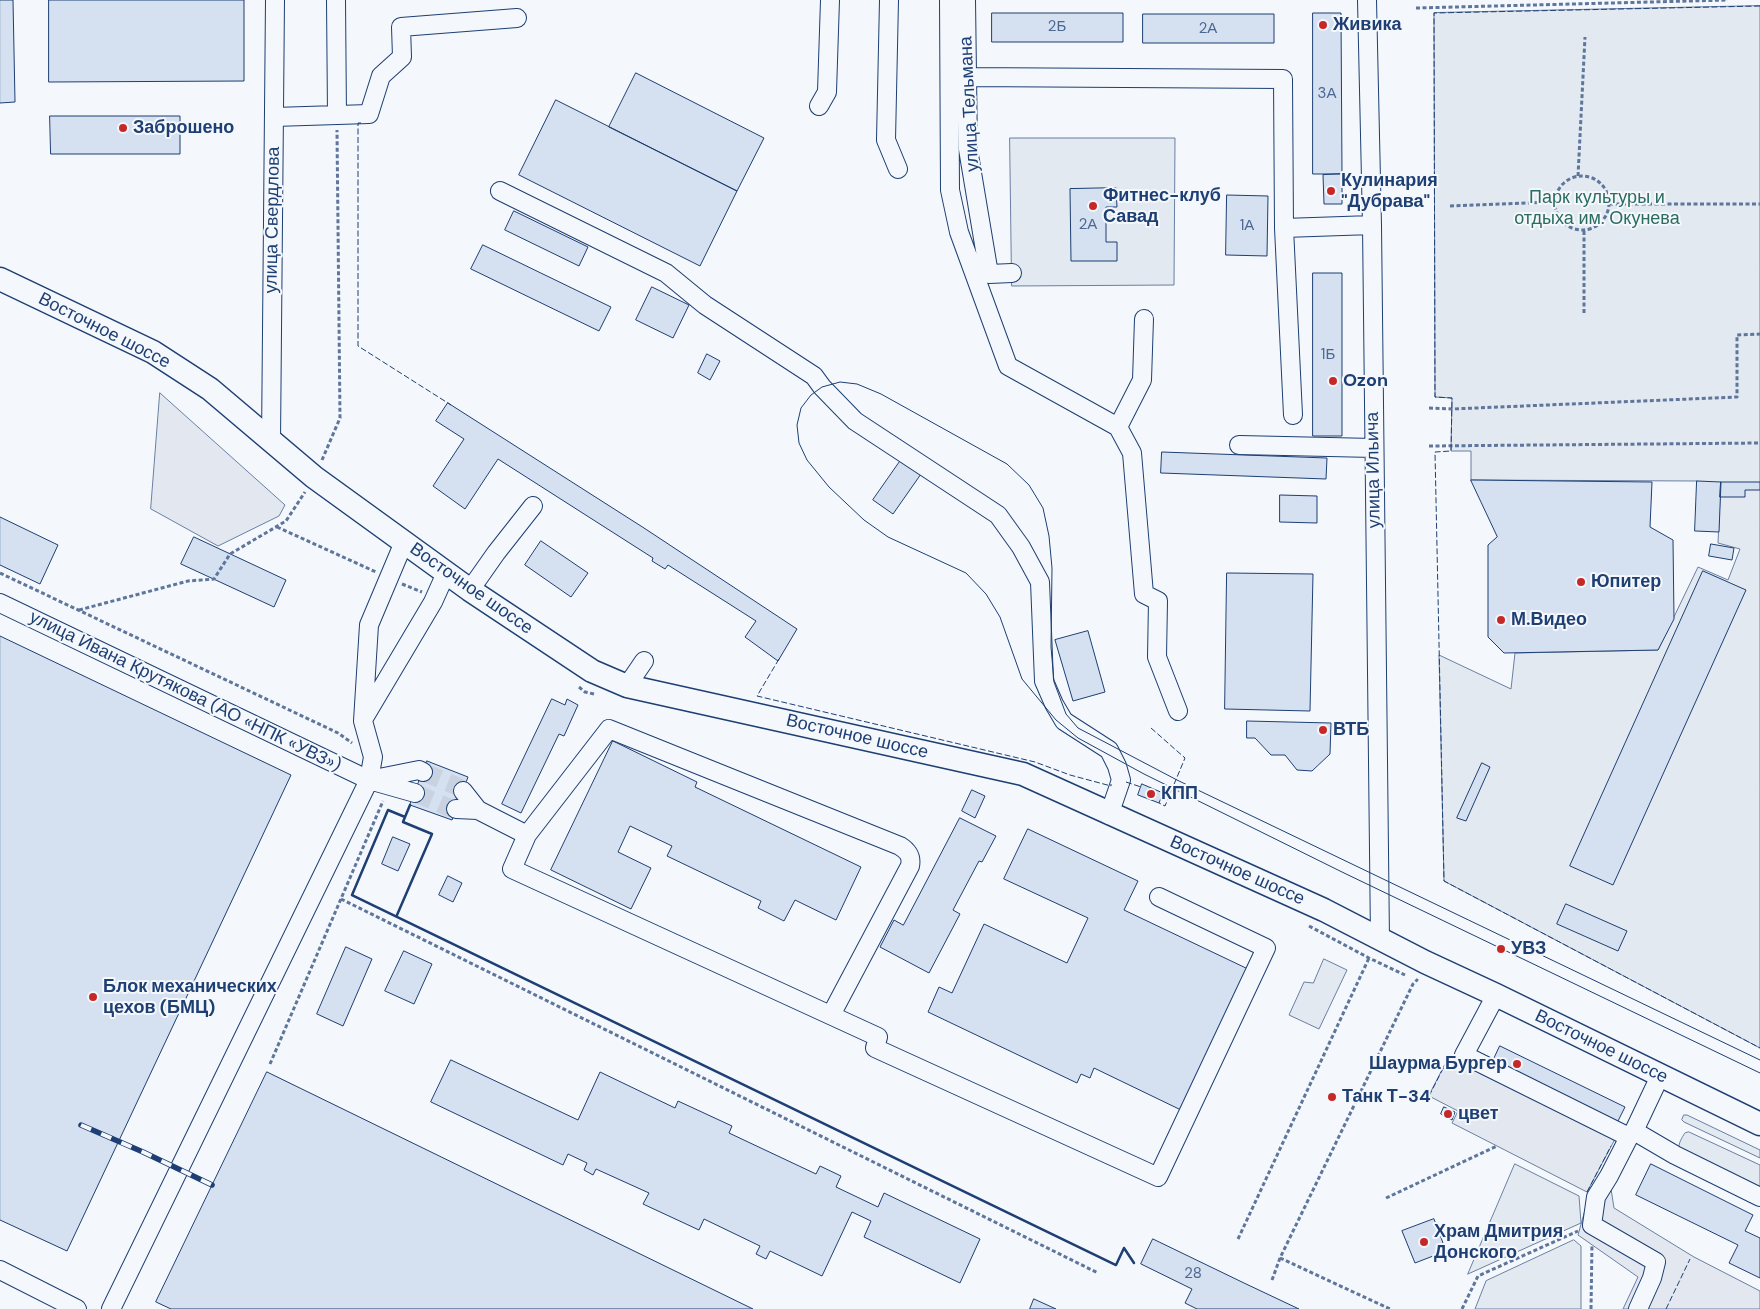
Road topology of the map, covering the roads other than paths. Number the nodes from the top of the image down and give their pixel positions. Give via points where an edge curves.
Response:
1 (275, 0) edge
2 (336, 0) edge
3 (830, 0) edge
4 (889, 0) edge
5 (949, 0) edge
6 (966, 0) edge
7 (1367, 0) edge
8 (517, 18) dead end
9 (967, 77) junction
10 (819, 106) dead end
11 (337, 115) junction
12 (274, 117) junction
13 (898, 170) dead end
14 (500, 191) dead end
15 (1372, 225) junction
16 (1284, 228) junction
17 (1012, 273) dead end
18 (0, 278) edge
19 (1144, 319) dead end
20 (1293, 415) dead end
21 (1118, 427) junction
22 (271, 441) junction
23 (1239, 445) dead end
24 (1374, 448) junction
25 (533, 506) dead end
26 (404, 542) junction
27 (446, 573) junction
28 (470, 590) junction
29 (0, 603) edge
30 (644, 661) dead end
31 (627, 686) junction
32 (1178, 711) dead end
33 (363, 721) junction
34 (423, 772) tunnel mouth
35 (377, 782) junction
36 (463, 791) tunnel mouth
37 (415, 793) tunnel mouth
38 (456, 809) tunnel mouth
39 (478, 810) junction
40 (1109, 815) junction
41 (527, 835) junction
42 (1159, 897) dead end
43 (1374, 949) junction
44 (1496, 995) junction
45 (831, 1015) junction
46 (1660, 1076) junction
47 (1760, 1124) edge
48 (1626, 1136) junction
49 (1760, 1197) edge
50 (0, 1270) edge
51 (77, 1309) edge
52 (111, 1309) edge
53 (1638, 1309) edge

1 - 12 street, улица Свердлова
2 - 11 street
3 - 10 street via 827,92
4 - 13 street via 886,140
5 - 21 street via 950,190 959,232 1008,366
6 - 9 street, улица Тельмана
7 - 15 street, улица Ильича
8 - 11 street via 401,27 402,57 381,76 369,114
9 - 16 street via 1283,79
9 - 17 street, улица Тельмана via 968,149 989,274
11 - 12 street
12 - 22 street, улица Свердлова
14 - 40 street via 666,273 705,305 814,376 855,421 998,515 1040,582 1044,681 1054,704 1064,721 1109,750 1117,766 1121,780
15 - 16 street
15 - 24 street, улица Ильича
16 - 20 street
18 - 22 main road, Восточное шоссе via 153,352 210,389
19 - 21 street via 1142,380
21 - 32 street via 1132,453 1144,594 1158,602 1157,657
22 - 26 main road, Восточное шоссе via 314,477
23 - 24 street
24 - 43 street, улица Ильича
25 - 28 street
26 - 27 main road, Восточное шоссе
26 - 33 street via 369,624
27 - 28 main road, Восточное шоссе
27 - 33 street via 433,602
28 - 31 main road, Восточное шоссе via 592,671
29 - 35 street, улица Ивана Крутякова (АО «НПК «УВЗ»)
30 - 31 street
31 - 40 main road, Восточное шоссе via 1023,774
33 - 35 street
34 - 35 street via 419,770
35 - 37 street, улица Ивана Крутякова (АО «НПК «УВЗ»)
35 - 52 street
36 - 39 street
38 - 39 street
39 - 41 street
40 - 43 main road, Восточное шоссе via 1324,910
41 - 45 street via 512,868
41 - 45 street via 609,729 900,846 910,856 910,866
42 - 45 street via 1266,948 1158,1177 875,1048 878,1037
43 - 44 main road, Восточное шоссе
44 - 46 main road, Восточное шоссе
44 - 48 street via 1463,1058
46 - 47 main road, Восточное шоссе
46 - 48 street
48 - 49 street via 1675,1155
48 - 53 street via 1596,1197 1592,1225 1656,1262
50 - 51 street

